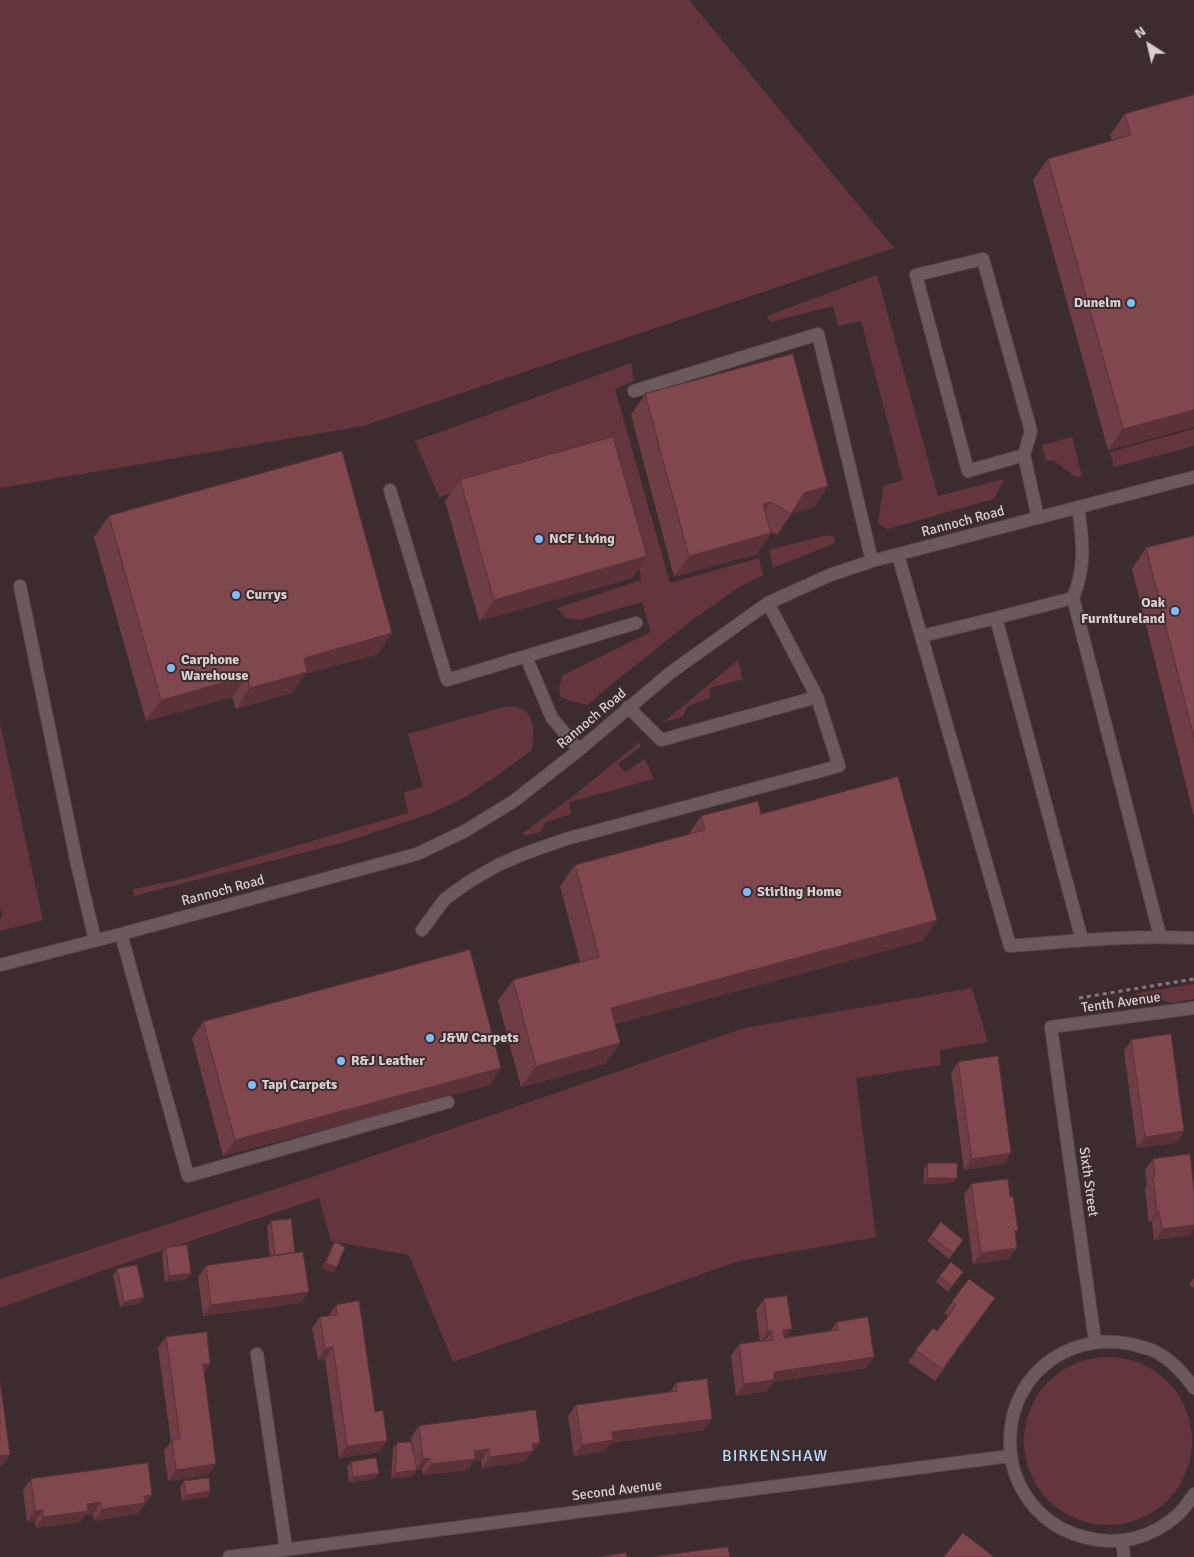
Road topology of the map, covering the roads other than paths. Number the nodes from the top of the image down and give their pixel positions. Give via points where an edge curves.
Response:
1 (634, 391) dead end
2 (1024, 455) junction
3 (1194, 477) edge
4 (390, 490) dead end
5 (1078, 508) junction
6 (1038, 518) junction
7 (898, 555) junction
8 (872, 562) junction
9 (20, 586) dead end
10 (1073, 598) junction
11 (768, 603) junction
12 (996, 618) junction
13 (636, 623) dead end
14 (922, 636) junction
15 (526, 657) junction
16 (817, 697) junction
17 (628, 707) junction
18 (579, 750) junction
19 (422, 930) dead end
20 (121, 934) junction
21 (1160, 936) junction
22 (1194, 938) edge
23 (95, 940) junction
24 (1082, 940) junction
25 (0, 965) edge
26 (1194, 1008) edge
27 (1051, 1027) joint
28 (448, 1102) edge
29 (1095, 1341) junction
30 (257, 1354) dead end
31 (1194, 1388) edge
32 (1010, 1456) junction
33 (1194, 1494) edge
34 (1122, 1541) junction
35 (286, 1549) junction
36 (229, 1557) edge
37 (1124, 1557) edge

1 - 8 street via 818,334
2 - 2 street via 968,471 916,275 983,259 1031,431
2 - 6 street
3 - 5 street, Rannoch Road
4 - 15 street via 447,680
5 - 6 street, Rannoch Road
5 - 10 street via 1083,559
6 - 7 street, Rannoch Road
7 - 8 street, Rannoch Road
7 - 14 street
8 - 11 street, Rannoch Road via 830,575
9 - 23 street
10 - 12 street
10 - 21 street
11 - 16 street
11 - 17 street, Rannoch Road
12 - 14 street
12 - 24 street
13 - 15 street
14 - 24 street via 1010,946
15 - 18 street via 552,718
16 - 17 street via 661,740
16 - 19 street via 839,766 526,852 470,881 444,899
17 - 18 street, Rannoch Road
18 - 20 street, Rannoch Road via 514,801 465,831 417,854
20 - 23 street, Rannoch Road
20 - 28 street via 188,1176
21 - 22 street
21 - 24 street
23 - 25 street, Rannoch Road
26 - 27 street, Tenth Avenue
27 - 29 street, Sixth Street
29 - 31 street via 1126,1342 1156,1352 1182,1370
29 - 32 street via 1065,1351 1039,1369 1020,1395 1010,1425
30 - 35 street
32 - 34 street via 1019,1486 1037,1511 1062,1530 1091,1540
32 - 35 street, Second Avenue
33 - 34 street via 1171,1520 1148,1534
34 - 37 street
35 - 36 street, Second Avenue

